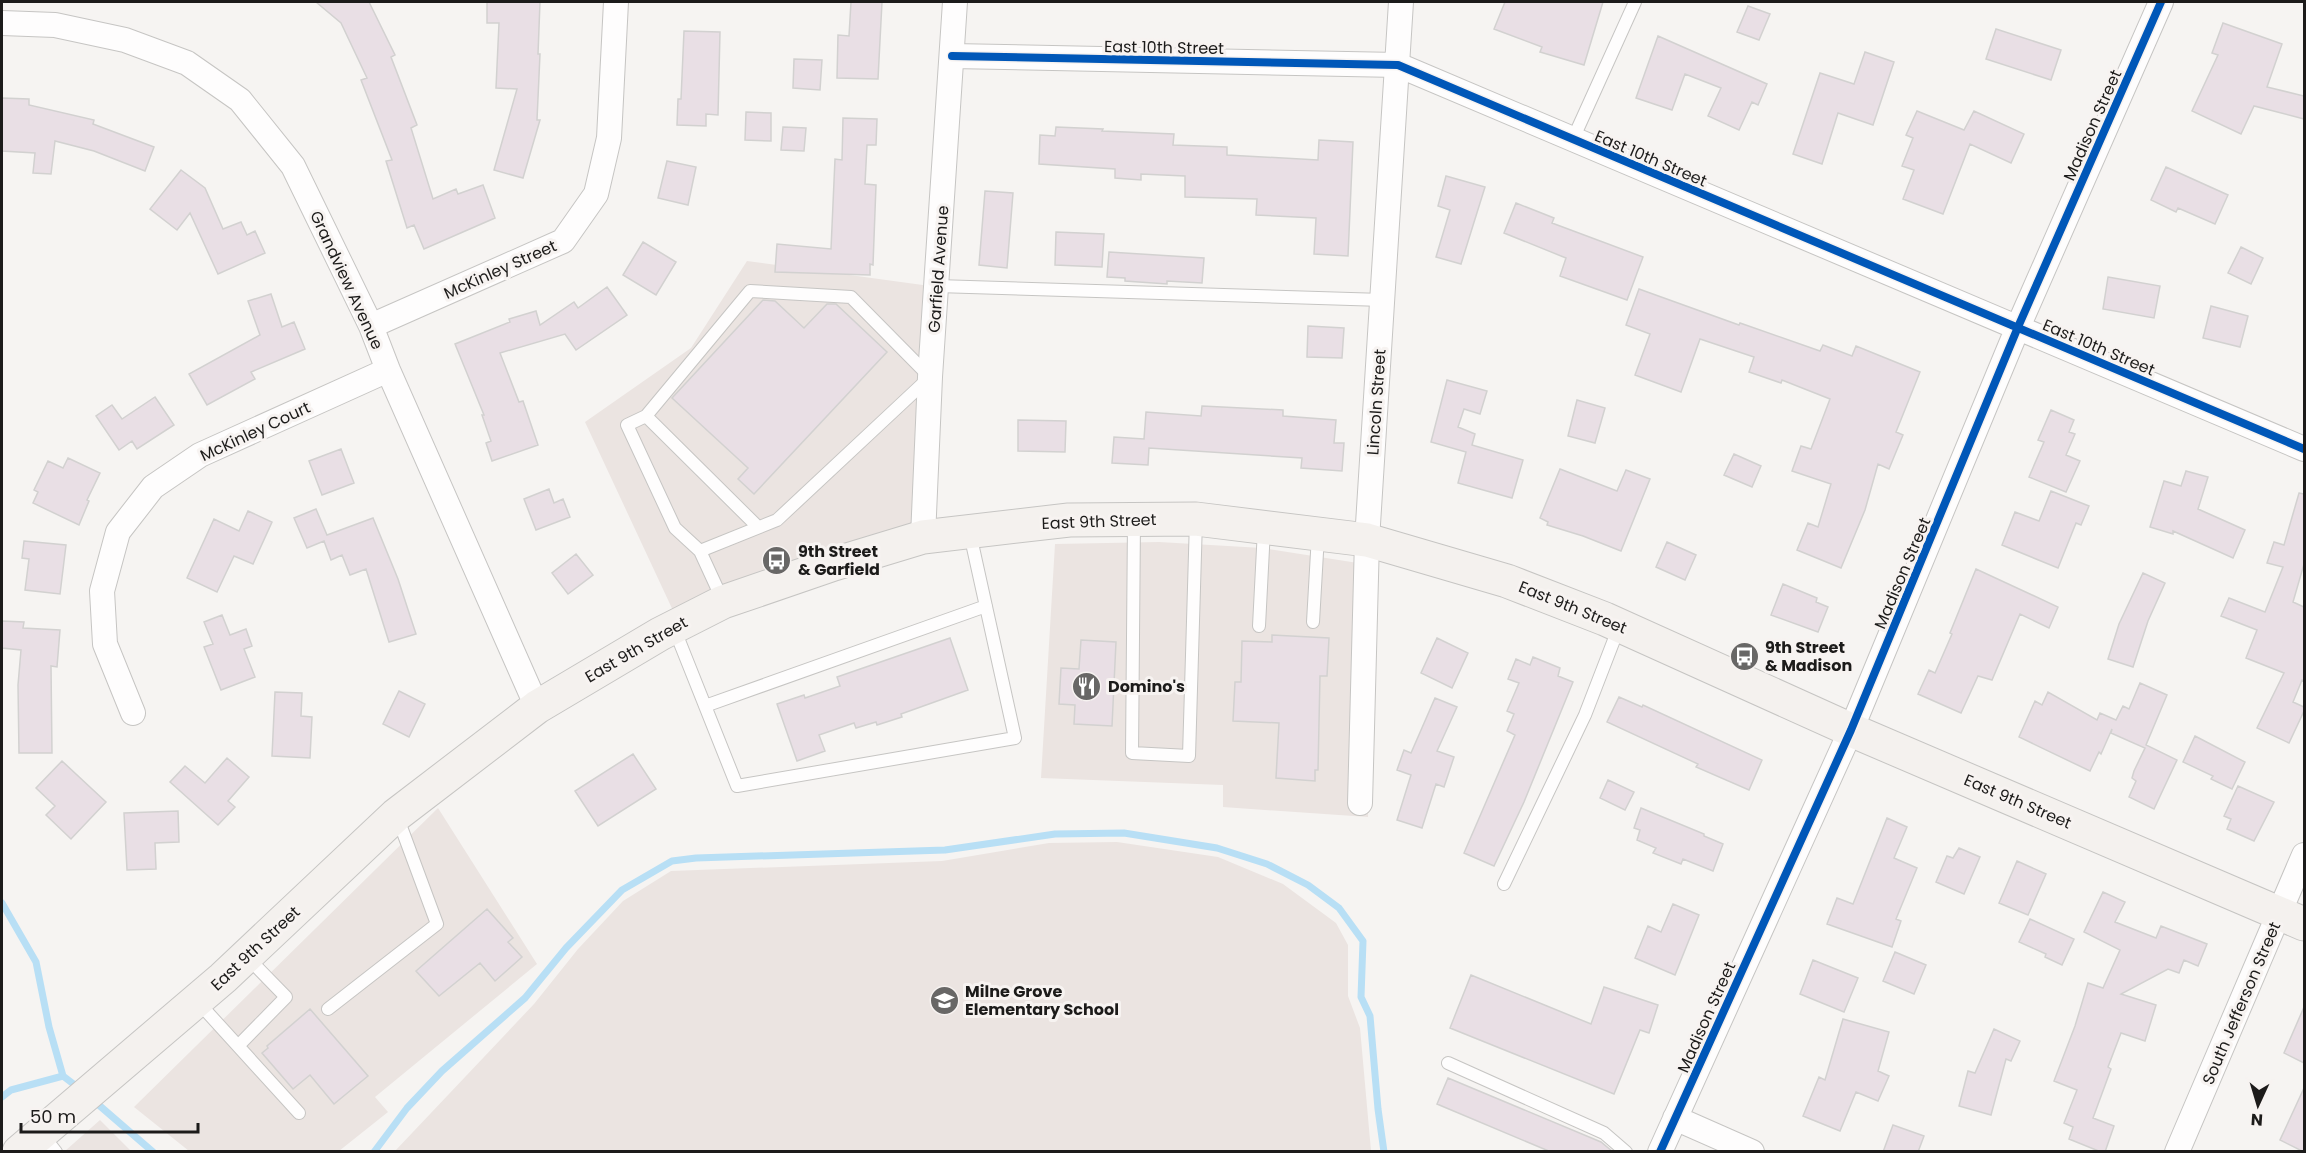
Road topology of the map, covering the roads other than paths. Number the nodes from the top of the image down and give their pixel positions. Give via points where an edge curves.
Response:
1 (616, 2) edge
2 (955, 2) edge
3 (1401, 2) edge
4 (1635, 2) edge
5 (2161, 2) edge
6 (2, 23) edge
7 (952, 56) junction
8 (1398, 65) junction
9 (1573, 140) junction
10 (936, 286) junction
11 (1383, 300) junction
12 (371, 326) junction
13 (2018, 327) junction
14 (388, 370) junction
15 (930, 377) junction
16 (646, 416) junction
17 (2304, 449) edge
18 (1134, 519) junction
19 (1196, 519) junction
20 (758, 527) junction
21 (1264, 528) junction
22 (969, 531) junction
23 (1318, 534) junction
24 (923, 537) junction
25 (1367, 540) junction
26 (700, 551) junction
27 (723, 602) junction
28 (987, 606) junction
29 (1313, 622) dead end
30 (1259, 626) dead end
31 (1620, 626) junction
32 (674, 627) junction
33 (705, 706) junction
34 (537, 707) junction
35 (133, 713) dead end
36 (1851, 730) junction
37 (1360, 802) dead end
38 (396, 815) junction
39 (2304, 855) edge
40 (1504, 885) dead end
41 (2292, 919) edge
42 (246, 957) junction
43 (197, 1001) junction
44 (328, 1009) dead end
45 (238, 1046) junction
46 (1448, 1063) dead end
47 (299, 1113) dead end
48 (1675, 1118) junction
49 (39, 1145) edge
50 (1626, 1152) edge
51 (1660, 1152) edge
52 (1752, 1152) edge
53 (2177, 1152) edge

1 - 12 street, McKinley Street via 609,138 602,171 596,194 563,241
2 - 7 street, Garfield Avenue
3 - 8 street, Lincoln Street
4 - 9 lane
5 - 13 street, Madison Street
6 - 12 street, Grandview Avenue via 55,25 125,40 187,63 240,100 293,166
7 - 8 street, East 10th Street
7 - 10 street, Garfield Avenue
8 - 9 street, East 10th Street
8 - 11 street, Lincoln Street
9 - 13 street, East 10th Street
10 - 11 lane
10 - 15 street, Garfield Avenue
11 - 25 street, Lincoln Street
12 - 14 street, Grandview Avenue
13 - 17 street, East 10th Street
13 - 36 street, Madison Street
14 - 34 street, Grandview Avenue
14 - 35 street, McKinley Court via 200,455 153,487 118,532 102,591 105,644
15 - 16 lane via 851,297 750,291
15 - 20 lane via 777,520
15 - 24 street, Garfield Avenue
16 - 20 lane
16 - 26 lane via 627,425 675,528
18 - 19 main road, East 9th Street
18 - 19 lane via 1132,753 1189,756
18 - 22 main road, East 9th Street via 1069,520
19 - 21 main road, East 9th Street
20 - 26 lane
21 - 23 main road, East 9th Street
21 - 30 lane
22 - 24 main road, East 9th Street
22 - 28 lane
23 - 25 main road, East 9th Street
23 - 29 lane
24 - 27 main road, East 9th Street
25 - 31 main road, East 9th Street via 1507,581
25 - 37 street, Lincoln Street
26 - 27 lane
27 - 32 main road, East 9th Street
28 - 33 lane
28 - 33 lane via 1015,738 737,786
31 - 36 main road, East 9th Street
31 - 40 lane via 1585,715
32 - 33 lane
32 - 34 main road, East 9th Street
34 - 38 main road, East 9th Street
36 - 41 main road, East 9th Street
36 - 48 street, Madison Street
38 - 42 main road, East 9th Street
38 - 44 lane via 437,924
39 - 41 street, South Jefferson Street
41 - 53 street, South Jefferson Street
42 - 43 main road, East 9th Street
42 - 45 lane via 286,997
43 - 45 lane
43 - 49 main road, East 9th Street via 132,1056
45 - 47 lane
46 - 50 lane via 1604,1133
48 - 51 street, Madison Street
48 - 52 street

